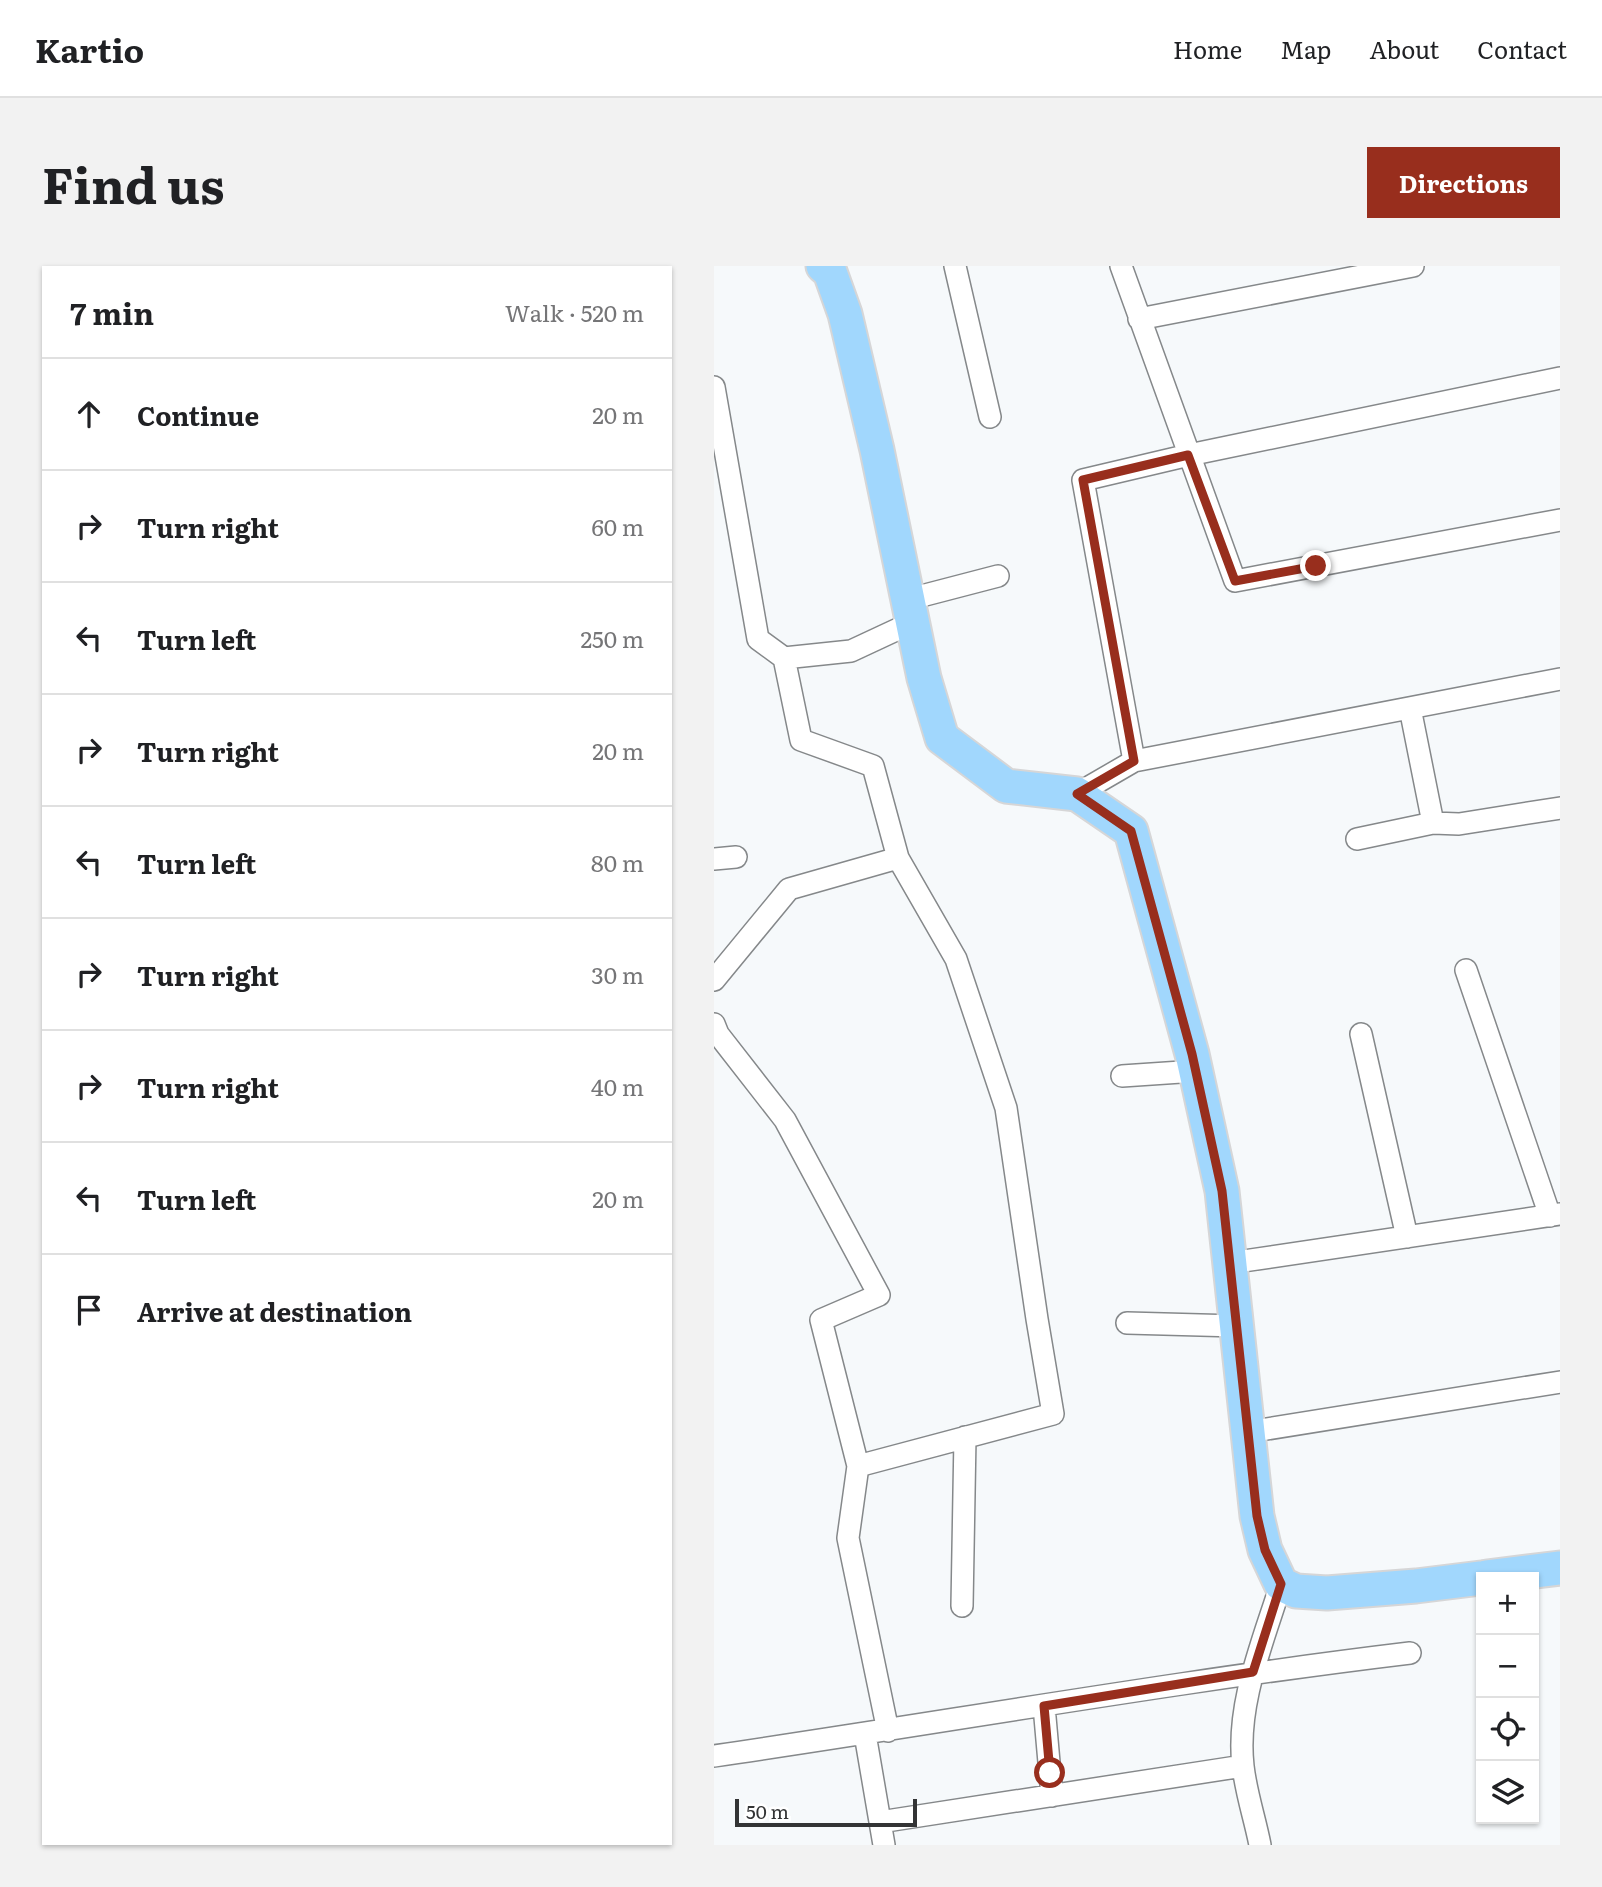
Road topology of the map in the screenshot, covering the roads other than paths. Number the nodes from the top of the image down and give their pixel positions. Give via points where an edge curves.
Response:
1 (823, 266) edge
2 (955, 266) edge
3 (1121, 266) edge
4 (1413, 266) edge
5 (1139, 319) junction
6 (1560, 378) edge
7 (714, 387) edge
8 (990, 417) dead end
9 (1188, 455) junction
10 (1560, 520) edge
11 (998, 576) dead end
12 (909, 611) junction
13 (784, 658) junction
14 (1560, 679) edge
15 (1410, 708) junction
16 (1134, 761) junction
17 (1077, 794) junction
18 (1560, 808) edge
19 (1433, 823) junction
20 (1357, 839) dead end
21 (736, 857) dead end
22 (898, 858) junction
23 (714, 859) edge
24 (1466, 970) dead end
25 (714, 980) edge
26 (714, 1024) edge
27 (1361, 1034) dead end
28 (1196, 1071) junction
29 (1122, 1076) dead end
30 (1555, 1215) edge
31 (1407, 1237) junction
32 (1230, 1263) junction
33 (1128, 1323) dead end
34 (1237, 1326) junction
35 (1560, 1382) edge
36 (1248, 1432) junction
37 (965, 1437) junction
38 (858, 1466) junction
39 (1560, 1568) edge
40 (1528, 1572) edge
41 (1476, 1579) edge
42 (1281, 1584) junction
43 (962, 1606) dead end
44 (1410, 1653) dead end
45 (1253, 1672) junction
46 (1044, 1706) junction
47 (888, 1731) junction
48 (864, 1734) junction
49 (714, 1756) edge
50 (1243, 1766) junction
51 (1052, 1796) junction
52 (880, 1822) junction
53 (884, 1845) edge
54 (1260, 1845) edge

1 - 12 main road via 830,272 845,314
2 - 8 street
3 - 5 street
4 - 5 street
5 - 9 street
6 - 9 street
7 - 13 street via 758,639
9 - 10 street via 1235,581
9 - 16 street via 1083,480
11 - 12 street
12 - 13 street via 851,651
12 - 17 main road via 942,738 1006,786
13 - 22 street via 801,740 873,766
14 - 15 street
15 - 16 street
15 - 19 street
16 - 17 street
17 - 28 main road via 1131,831
18 - 19 street via 1459,824
19 - 20 street
21 - 23 street
22 - 25 street via 789,889
22 - 37 street via 956,959 1006,1108 1053,1413
24 - 30 street
26 - 38 street via 785,1121 879,1295 821,1320
27 - 31 street
28 - 29 street
28 - 32 main road via 1222,1191
30 - 31 street
31 - 32 street
32 - 34 main road
33 - 34 street
34 - 36 main road
35 - 36 street
36 - 42 main road via 1257,1516 1265,1550
37 - 38 street
37 - 43 street
38 - 47 street via 848,1538
39 - 40 main road
41 - 42 main road via 1327,1592 1296,1591
42 - 45 street
44 - 45 street
45 - 46 street
45 - 50 street via 1243,1718
46 - 47 street
46 - 51 street
47 - 48 street
48 - 49 street
48 - 52 street
50 - 51 street
50 - 54 street
51 - 52 street
52 - 53 street

